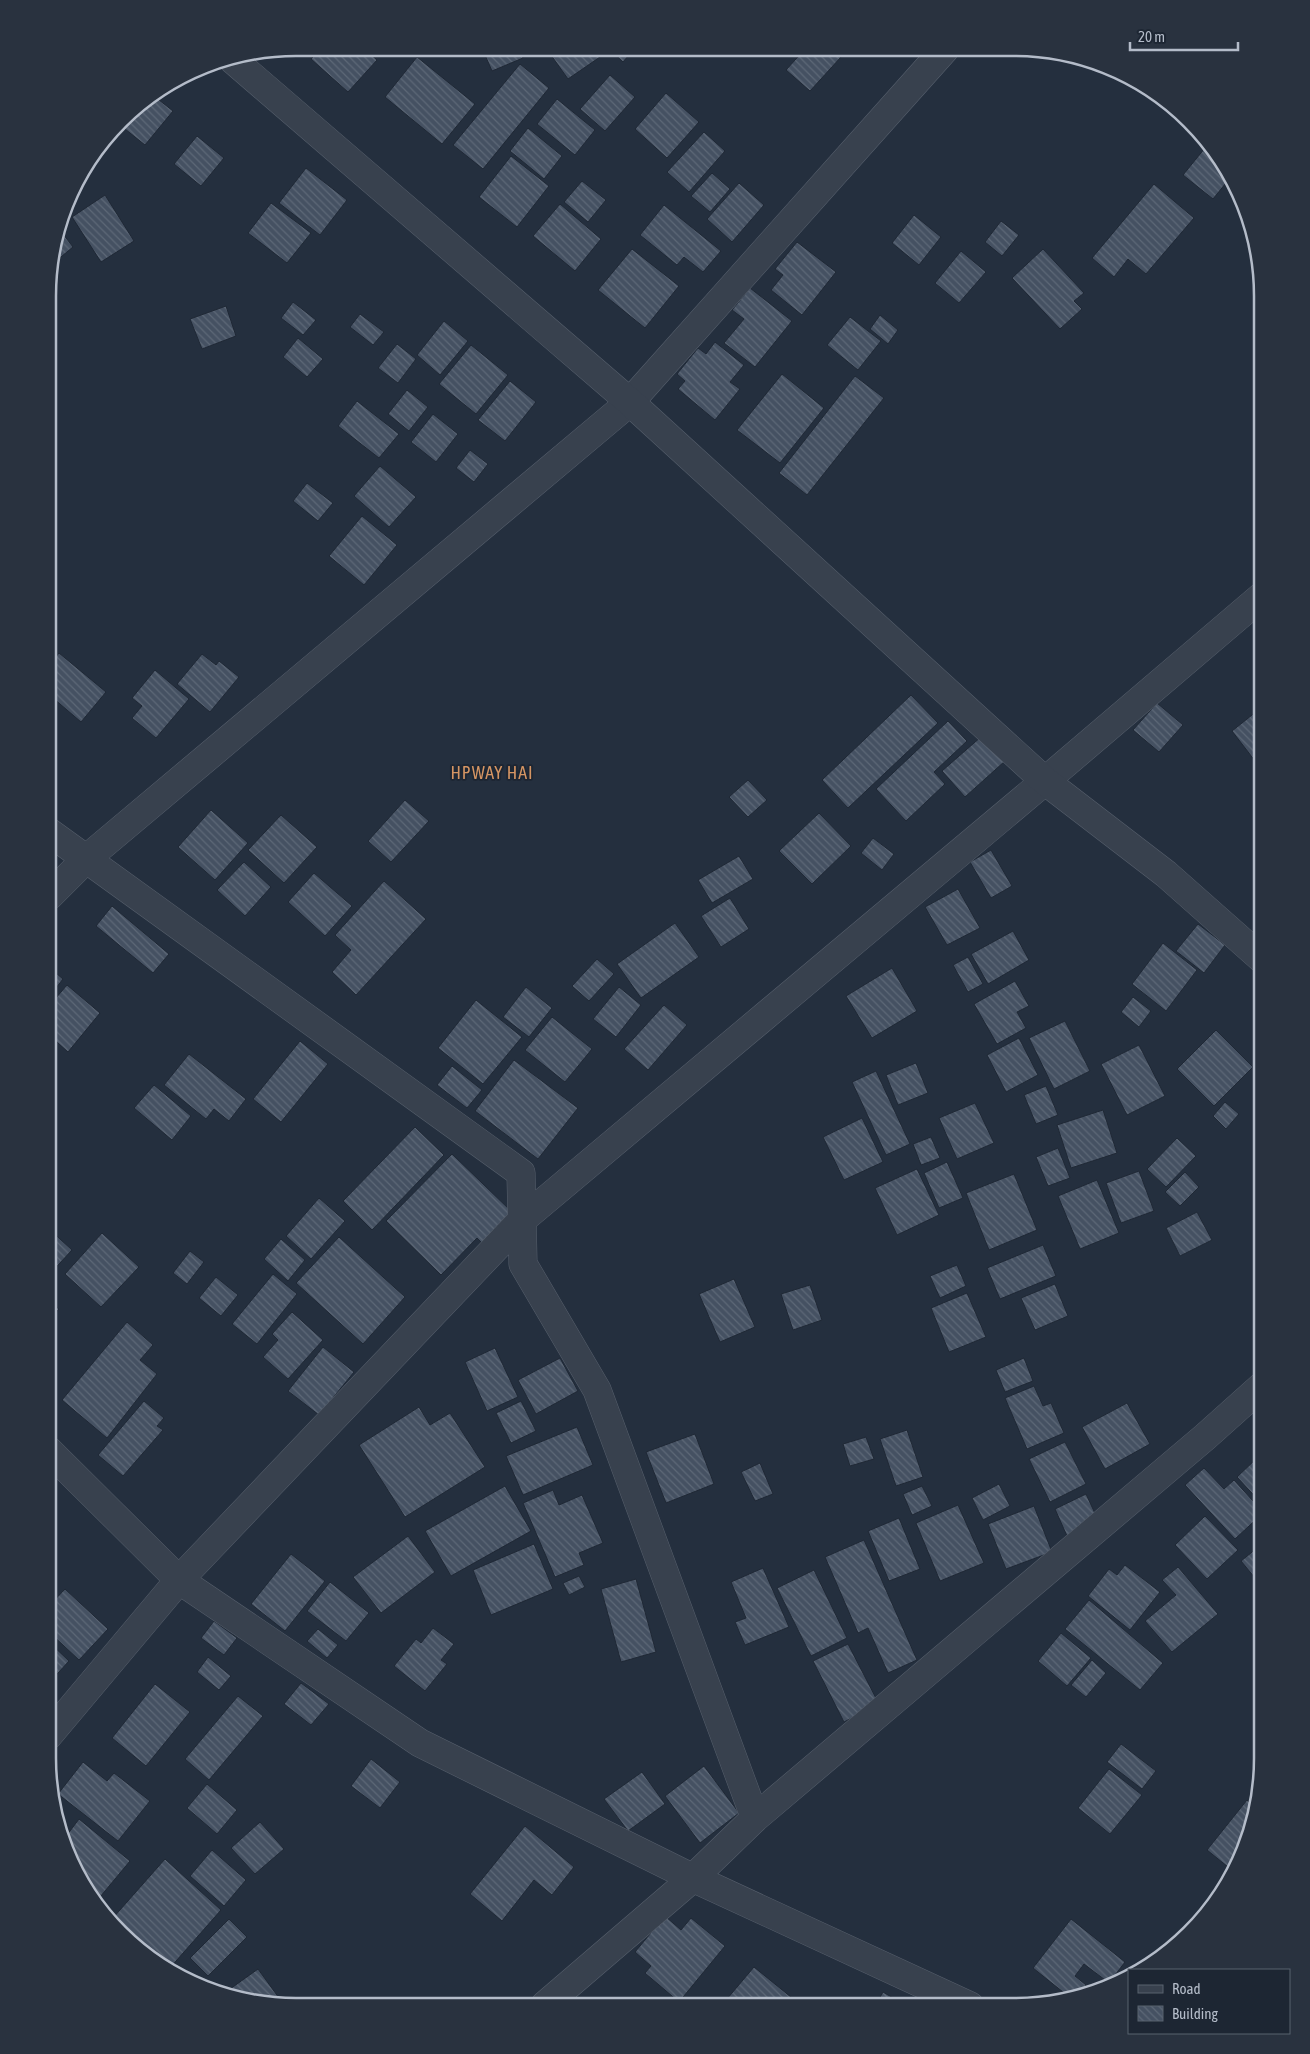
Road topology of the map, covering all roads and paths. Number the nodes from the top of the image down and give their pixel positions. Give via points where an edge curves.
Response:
1 (939, 56) edge
2 (237, 63) edge
3 (630, 402) junction
4 (1254, 603) edge
5 (1045, 781) junction
6 (56, 837) edge
7 (86, 859) junction
8 (56, 889) edge
9 (1254, 952) edge
10 (523, 1219) junction
11 (1254, 1393) edge
12 (56, 1458) edge
13 (179, 1580) junction
14 (56, 1726) edge
15 (756, 1818) junction
16 (693, 1878) junction
17 (553, 1998) edge
18 (953, 1998) edge

1 - 3 street
2 - 3 street
3 - 5 street
3 - 7 street
4 - 5 street
5 - 9 street via 1166,874
5 - 10 street
6 - 7 street
7 - 8 street
7 - 10 street via 521,1173
10 - 13 street
10 - 15 street via 522,1264 596,1390
11 - 15 street
12 - 13 street
13 - 14 street
13 - 16 street via 420,1743
15 - 16 street
16 - 17 street
16 - 18 street

